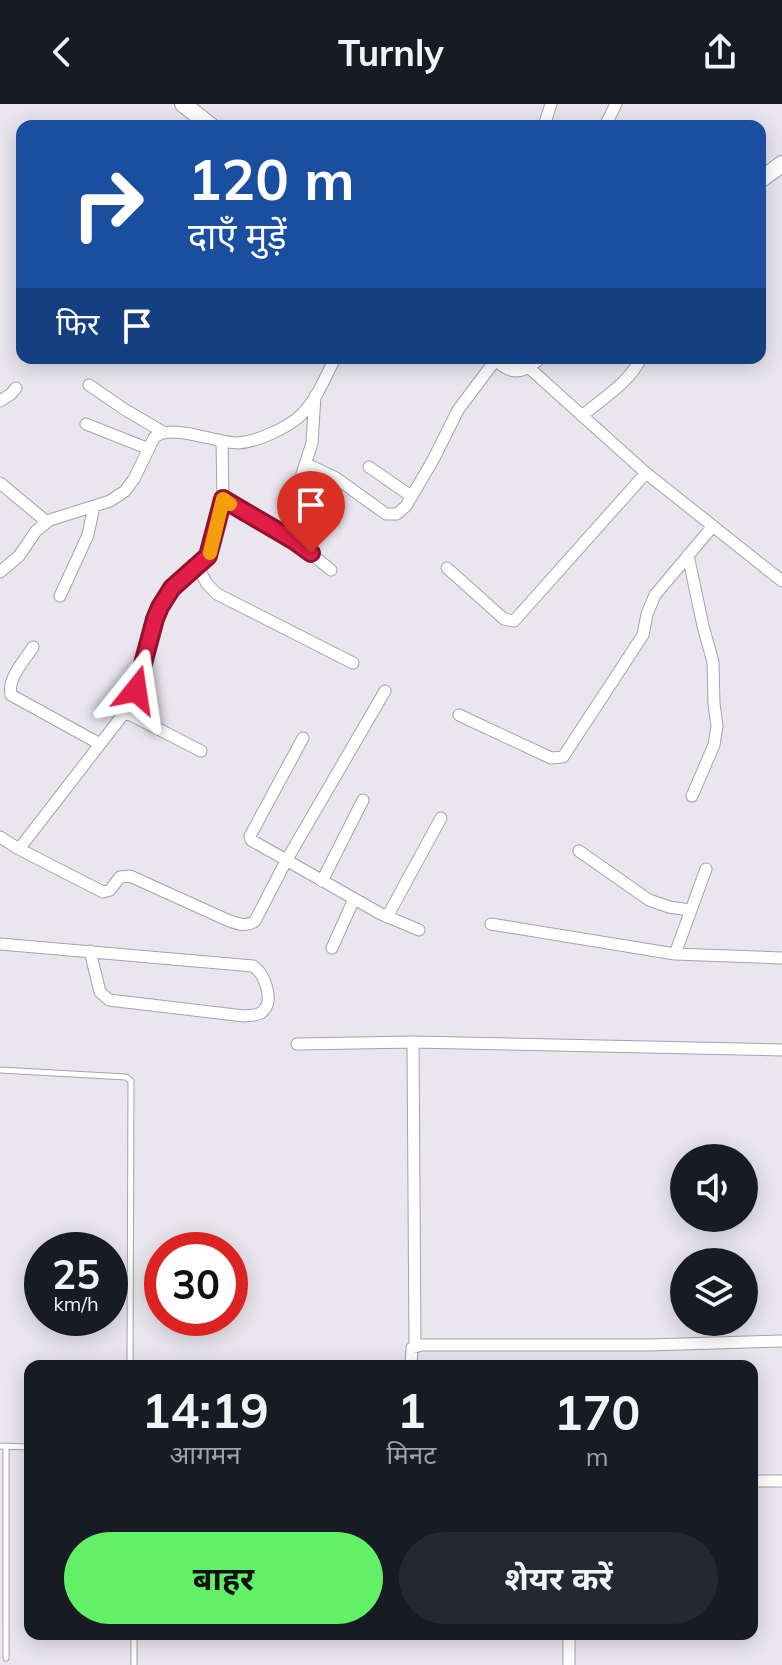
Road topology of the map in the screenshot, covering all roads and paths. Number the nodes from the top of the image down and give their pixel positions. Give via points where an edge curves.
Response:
1 (183, 104) edge
2 (203, 120) edge
3 (332, 364) edge
4 (492, 364) edge
5 (504, 364) edge
6 (527, 364) edge
7 (534, 364) edge
8 (637, 364) edge
9 (89, 385) dead end
10 (16, 388) dead end
11 (315, 396) junction
12 (0, 401) edge
13 (582, 416) junction
14 (86, 424) dead end
15 (163, 432) junction
16 (222, 441) junction
17 (149, 449) junction
18 (307, 464) junction
19 (369, 467) dead end
20 (646, 473) junction
21 (0, 483) edge
22 (296, 493) dead end
23 (411, 496) junction
24 (223, 499) junction
25 (94, 506) junction
26 (47, 522) junction
27 (713, 526) junction
28 (688, 555) junction
29 (198, 567) junction
30 (447, 568) dead end
31 (331, 570) dead end
32 (0, 572) edge
33 (782, 581) edge
34 (60, 596) dead end
35 (33, 647) dead end
36 (353, 663) dead end
37 (385, 691) dead end
38 (125, 712) junction
39 (459, 715) dead end
40 (303, 738) dead end
41 (100, 744) junction
42 (201, 751) dead end
43 (692, 796) dead end
44 (363, 800) dead end
45 (441, 818) dead end
46 (0, 837) edge
47 (19, 849) junction
48 (579, 851) dead end
49 (286, 861) junction
50 (706, 869) dead end
51 (322, 881) junction
52 (354, 899) junction
53 (690, 910) junction
54 (387, 917) junction
55 (491, 924) dead end
56 (419, 930) dead end
57 (0, 944) edge
58 (332, 948) dead end
59 (90, 951) junction
60 (675, 954) junction
61 (782, 958) edge
62 (413, 1042) junction
63 (297, 1044) dead end
64 (782, 1050) edge
65 (0, 1070) edge
66 (782, 1341) edge
67 (415, 1346) junction
68 (130, 1360) edge
69 (411, 1360) edge
70 (3, 1446) edge
71 (24, 1447) edge
72 (758, 1481) edge
73 (782, 1481) edge
74 (134, 1640) edge
75 (569, 1640) edge
76 (6, 1658) dead end
77 (134, 1664) edge
78 (569, 1665) edge

1 - 2 main road
3 - 11 street
4 - 23 street via 458,410
5 - 6 main road via 514,369
7 - 13 street
8 - 13 street via 621,385
9 - 15 street
10 - 12 street
11 - 16 street via 286,426 246,442
11 - 18 street
13 - 20 street
14 - 17 street
15 - 16 street
15 - 17 street
16 - 24 street
17 - 25 street via 125,491
18 - 22 street
18 - 23 street via 386,514 397,514
19 - 23 street
20 - 27 street
20 - 30 street via 514,621 504,619
21 - 26 street
24 - 29 street via 211,550
24 - 31 street via 299,544
25 - 26 street
25 - 34 street via 88,535
26 - 32 street
27 - 28 street
27 - 33 street
28 - 39 street via 655,595 643,635 563,757 551,758
28 - 43 street via 713,662 717,726
29 - 36 street via 217,594
29 - 38 street via 172,588 160,607
35 - 41 street via 11,684 11,695
37 - 49 street
38 - 41 street
38 - 42 street
40 - 49 street via 250,837
41 - 47 street
44 - 51 street
45 - 54 street
46 - 47 street
47 - 49 street via 103,892 120,877 130,876 247,925 255,921
48 - 53 street via 649,900
49 - 51 street
50 - 53 street
51 - 52 street
52 - 54 street
52 - 58 street
53 - 60 street
54 - 56 street
55 - 60 street
57 - 59 street
59 - 59 street via 253,966 265,980 265,1010 244,1016 109,1000 100,992
60 - 61 street
62 - 63 street
62 - 64 street
62 - 67 street
65 - 68 lane via 131,1081
66 - 67 street
67 - 69 street
70 - 71 lane
70 - 76 lane
72 - 73 street
74 - 77 lane
75 - 78 street

